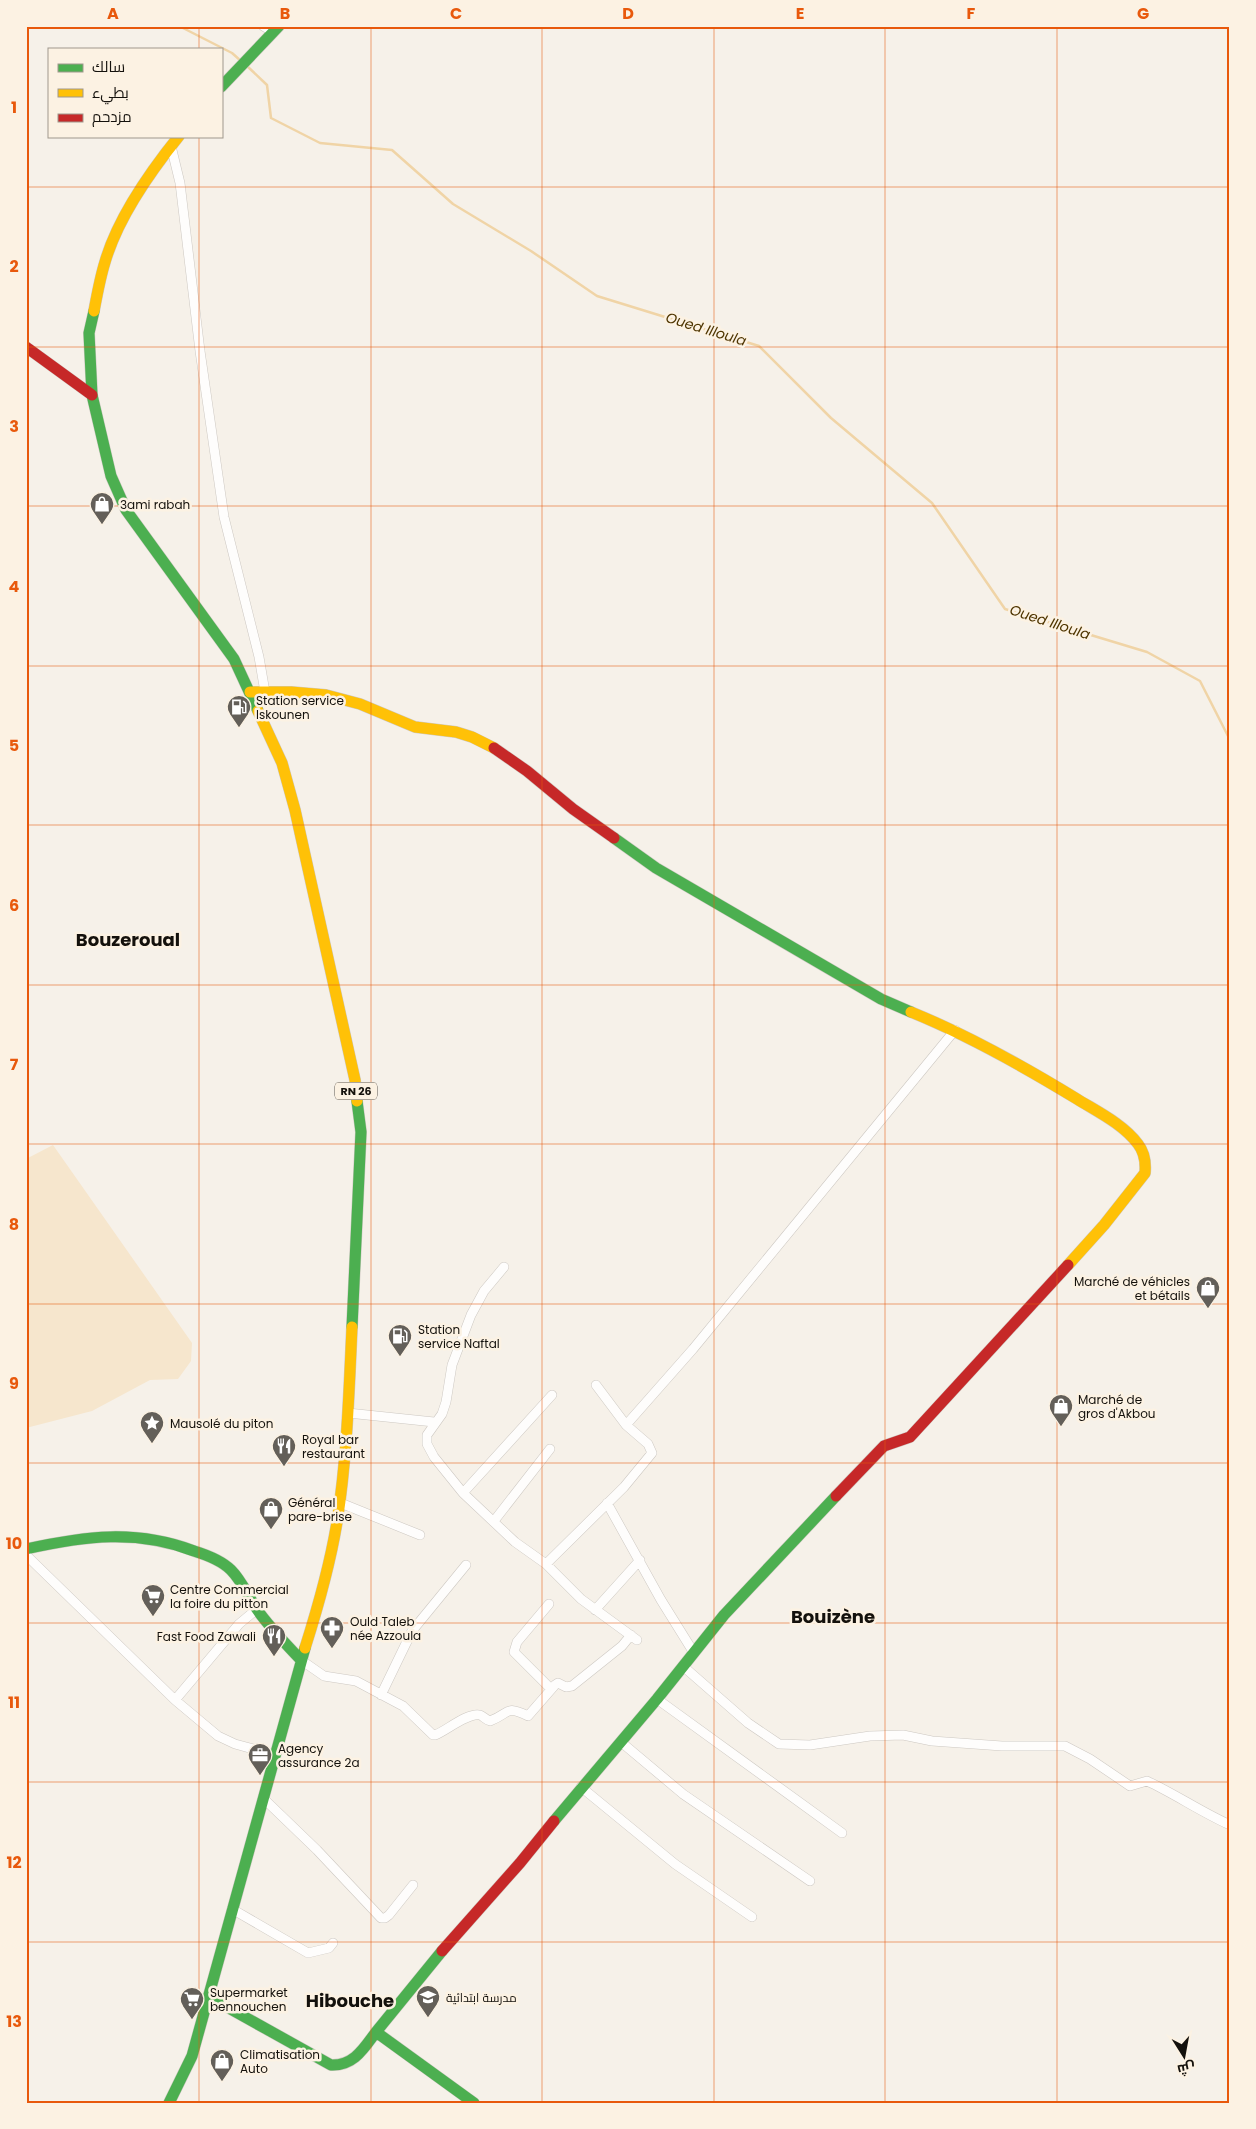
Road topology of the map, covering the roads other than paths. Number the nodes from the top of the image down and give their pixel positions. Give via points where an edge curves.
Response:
1 (270, 31) edge
2 (222, 86) edge
3 (177, 138) edge
4 (171, 146) junction
5 (26, 347) edge
6 (92, 396) junction
7 (250, 692) junction
8 (265, 692) junction
9 (954, 1030) junction
10 (504, 1267) dead end
11 (596, 1385) dead end
12 (552, 1395) dead end
13 (348, 1414) junction
14 (434, 1422) junction
15 (626, 1426) junction
16 (550, 1449) dead end
17 (463, 1493) junction
18 (338, 1502) junction
19 (608, 1503) junction
20 (494, 1521) junction
21 (420, 1535) dead end
22 (26, 1549) edge
23 (26, 1555) edge
24 (640, 1560) junction
25 (546, 1564) junction
26 (466, 1565) dead end
27 (549, 1604) dead end
28 (256, 1609) junction
29 (596, 1610) junction
30 (694, 1653) junction
31 (301, 1660) junction
32 (684, 1667) junction
33 (551, 1689) junction
34 (381, 1695) junction
35 (657, 1699) junction
36 (175, 1700) junction
37 (621, 1742) junction
38 (275, 1755) junction
39 (581, 1787) junction
40 (263, 1798) junction
41 (1230, 1825) edge
42 (842, 1833) dead end
43 (810, 1881) dead end
44 (413, 1885) dead end
45 (232, 1908) junction
46 (752, 1917) dead end
47 (333, 1943) dead end
48 (209, 1997) junction
49 (376, 2032) junction
50 (169, 2103) edge
51 (474, 2103) edge

1 - 2 street
3 - 4 street, RN 26
4 - 6 street, RN 26 via 128,209 105,261 89,333
4 - 8 street via 180,183 224,517
5 - 6 street
6 - 7 street, RN 26 via 112,476 126,510 234,659
7 - 8 street
7 - 13 street, RN 26 via 282,763 295,810 355,1080 361,1132
8 - 9 street via 326,696 360,704 415,726 472,737 513,761 572,809 656,868 901,1010
9 - 15 street
9 - 30 street via 1052,1083 1128,1134 1144,1154 1145,1173 1104,1225 910,1437 884,1446 724,1615
10 - 14 street via 484,1291 471,1315 452,1366 442,1414
11 - 15 street
12 - 17 street
13 - 14 street
13 - 18 street, RN 26
14 - 17 street via 427,1435 428,1444
15 - 19 street via 648,1444 652,1453
16 - 20 street
17 - 20 street
18 - 21 street
18 - 31 street, RN 26 via 323,1591
19 - 24 street
19 - 25 street
20 - 25 street via 515,1542
22 - 28 street via 68,1539 123,1534 158,1538 221,1562 232,1571
23 - 36 street
24 - 29 street
24 - 30 street
25 - 29 street
26 - 34 street via 412,1631
27 - 33 street via 517,1642 514,1652
28 - 31 street
28 - 36 street via 239,1624
29 - 33 street via 634,1638 572,1686 566,1688 558,1683
30 - 32 street
31 - 34 street via 324,1676 356,1681
31 - 38 street, RN 26
32 - 35 street
32 - 41 street via 748,1723 780,1744 810,1745 870,1736 903,1735 932,1741 1002,1746 1065,1746 1130,1786 1147,1781
33 - 34 street via 528,1716 509,1710 490,1721 475,1715 436,1735 403,1706
35 - 37 street
35 - 42 street
36 - 38 street via 218,1736
37 - 39 street
37 - 43 street via 683,1794
38 - 40 street, RN 26
39 - 46 street via 675,1864
39 - 49 street
40 - 44 street via 381,1918 390,1916
40 - 45 street, RN 26
45 - 47 street via 308,1953 329,1948
45 - 48 street, RN 26
48 - 49 street via 339,2067 352,2061
48 - 50 street, RN 26 via 192,2056
49 - 51 street

